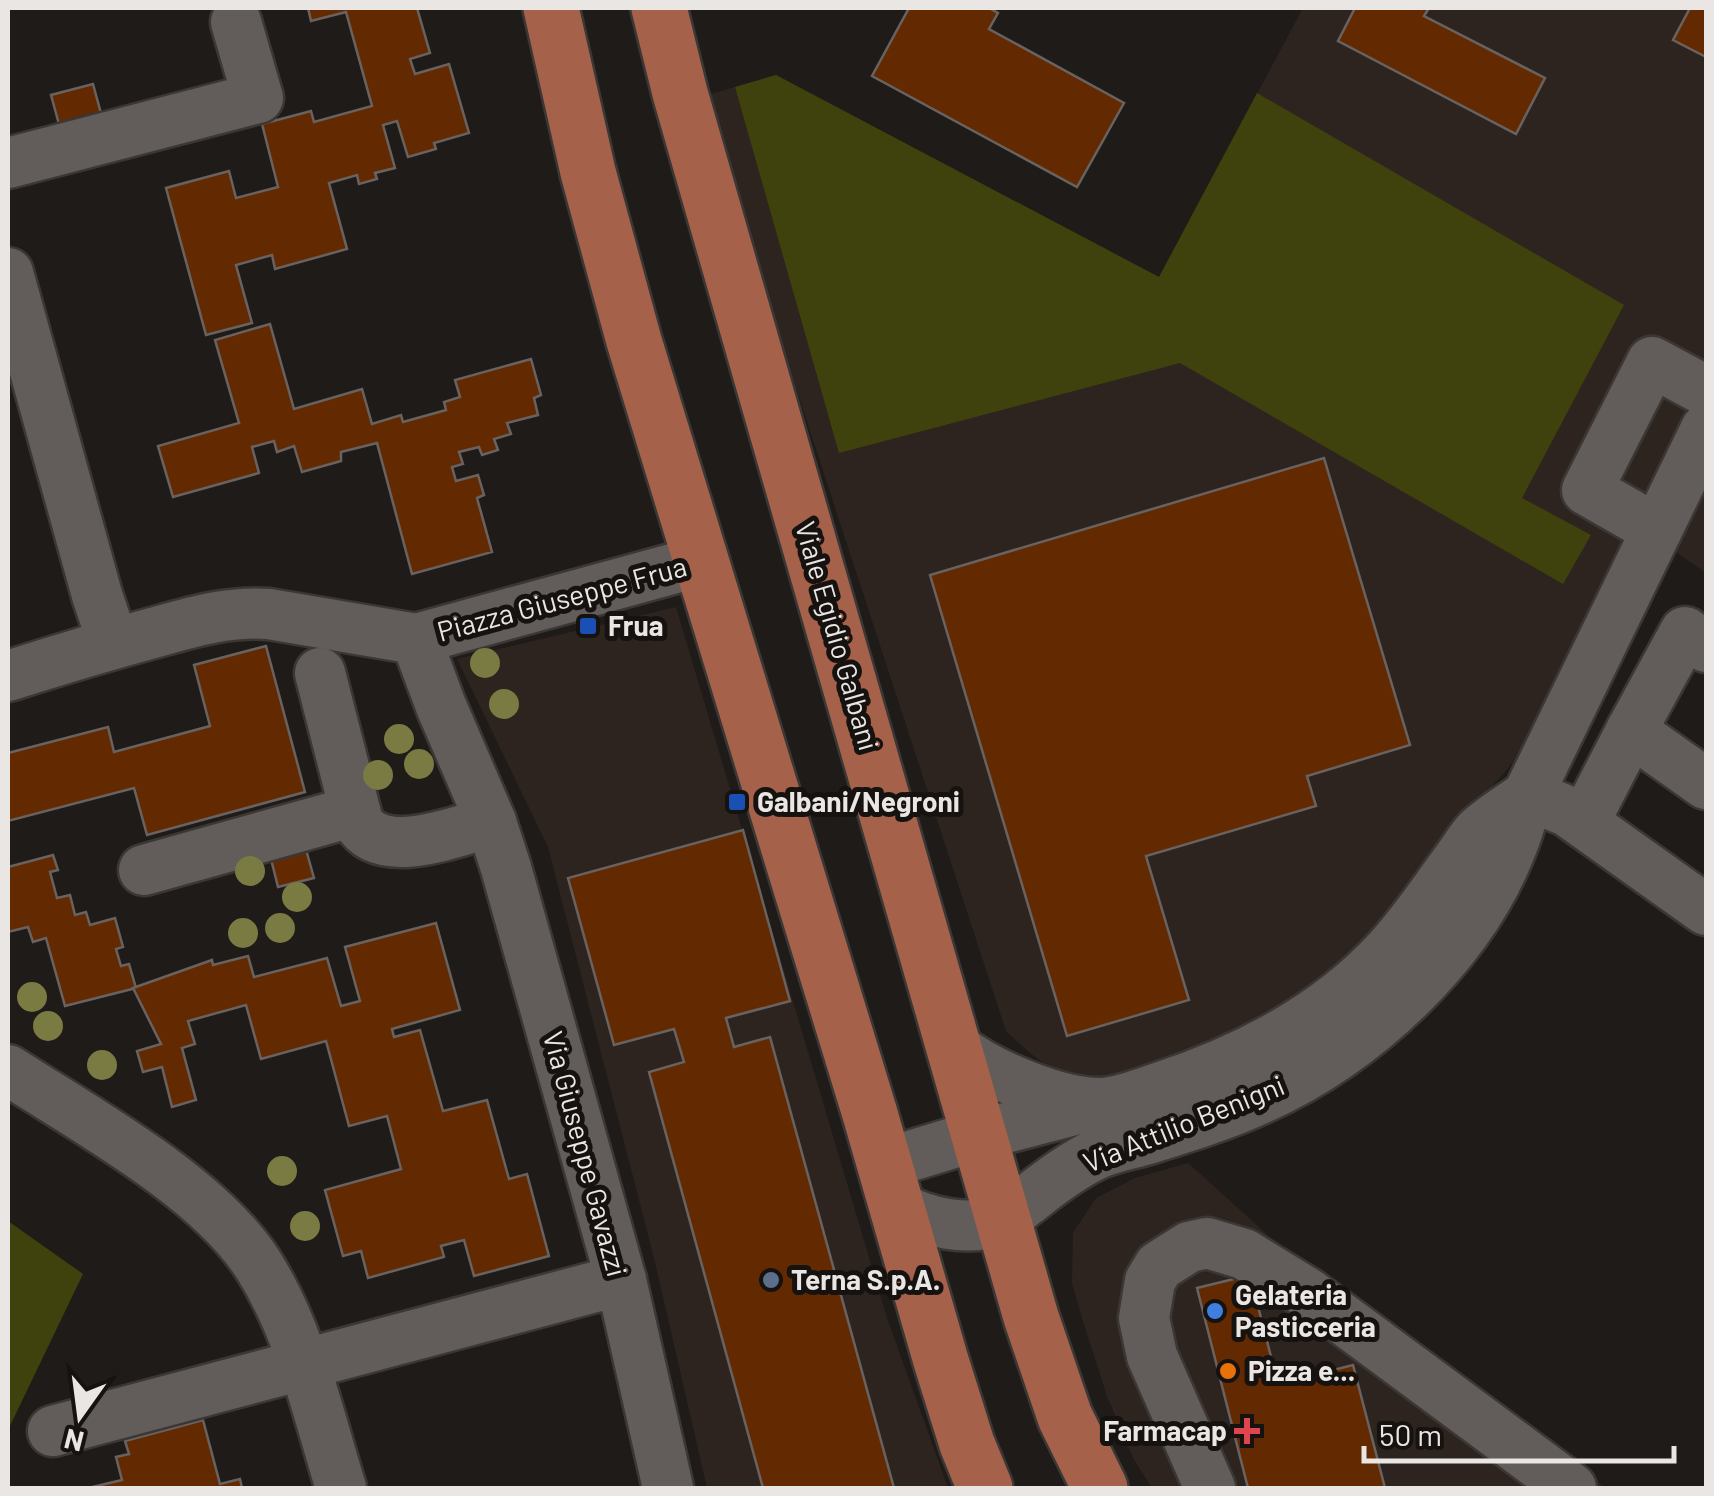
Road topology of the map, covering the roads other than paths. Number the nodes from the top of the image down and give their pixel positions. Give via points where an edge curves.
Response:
1 (552, 8) edge
2 (658, 8) edge
3 (236, 22) dead end
4 (8, 163) edge
5 (8, 273) edge
6 (1706, 391) edge
7 (1704, 442) edge
8 (1657, 530) junction
9 (701, 560) junction
10 (416, 639) junction
11 (112, 643) junction
12 (1706, 647) edge
13 (320, 674) dead end
14 (8, 676) edge
15 (1631, 731) junction
16 (1706, 784) edge
17 (1528, 795) junction
18 (355, 811) junction
19 (491, 822) junction
20 (1584, 822) junction
21 (144, 870) dead end
22 (1706, 910) edge
23 (955, 1047) junction
24 (8, 1070) edge
25 (1102, 1103) junction
26 (980, 1136) junction
27 (889, 1184) junction
28 (1004, 1218) junction
29 (621, 1280) junction
30 (303, 1363) junction
31 (53, 1430) dead end
32 (341, 1488) edge
33 (668, 1488) edge
34 (985, 1488) edge
35 (1100, 1488) edge
36 (1210, 1488) edge
37 (1571, 1488) edge

1 - 9 main road via 604,232
2 - 23 main road, Viale Egidio Galbani
3 - 4 street via 258,98
5 - 11 street
6 - 8 street via 1652,362 1587,490
7 - 8 street, Via Attilio Benigni
8 - 17 street, Via Attilio Benigni
9 - 10 street, Piazza Giuseppe Frua
9 - 27 main road
10 - 11 street via 248,613
10 - 19 street, Piazza Giuseppe Frua
11 - 14 street
12 - 15 street via 1685,632
13 - 18 street
15 - 16 street
15 - 20 street
17 - 20 street
17 - 25 street, Via Attilio Benigni via 1478,832 1388,950 1333,1002 1302,1024 1186,1079
17 - 28 street, Via Attilio Benigni via 1492,890 1467,927 1437,968 1357,1042 1264,1098 1088,1159
18 - 19 street via 369,835 392,842
18 - 21 street
19 - 29 street, Via Giuseppe Gavazzi
20 - 22 street
23 - 25 street, Via Attilio Benigni via 1015,1082
23 - 26 main road, Viale Egidio Galbani
24 - 30 street via 161,1170 231,1229 260,1267
25 - 26 street
26 - 27 street
26 - 28 main road, Viale Egidio Galbani
27 - 28 street, Via Attilio Benigni via 921,1218 944,1224
27 - 34 main road
28 - 35 main road, Viale Egidio Galbani via 1060,1404
29 - 30 street
29 - 33 street, Via Giuseppe Gavazzi
30 - 31 street
30 - 32 street
36 - 37 street via 1152,1356 1144,1318 1159,1266 1207,1243 1244,1254 1309,1294

